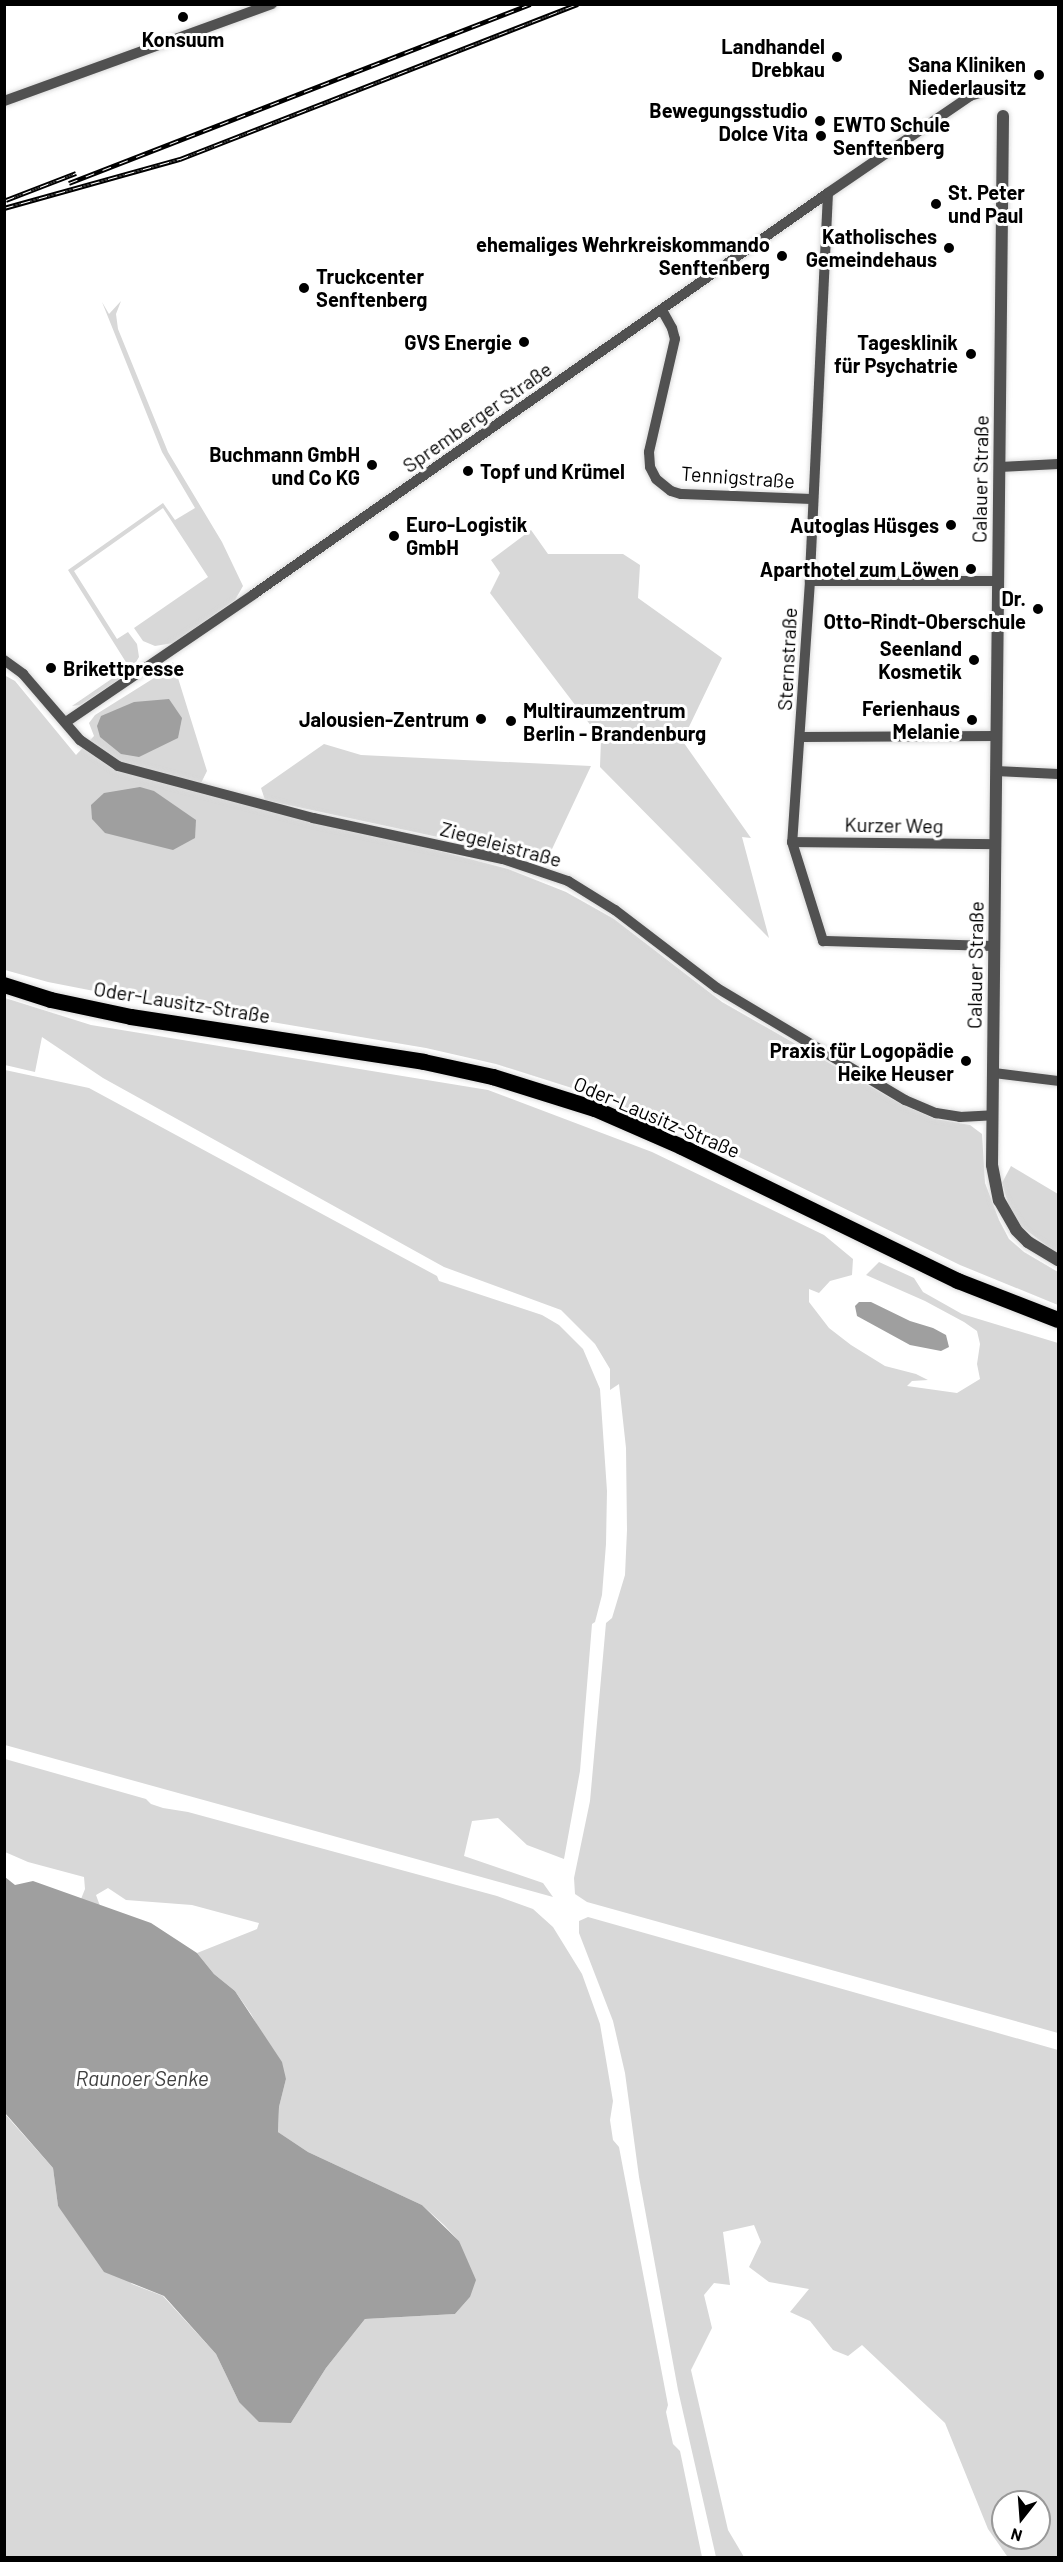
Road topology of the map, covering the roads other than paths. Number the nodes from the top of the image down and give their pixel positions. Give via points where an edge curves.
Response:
1 (272, 4) edge
2 (980, 93) dead end
3 (4, 101) edge
4 (1004, 116) dead end
5 (828, 193) junction
6 (662, 310) junction
7 (1059, 464) edge
8 (1000, 467) junction
9 (813, 500) junction
10 (810, 581) junction
11 (998, 581) junction
12 (4, 660) edge
13 (66, 722) junction
14 (996, 736) junction
15 (801, 737) junction
16 (996, 771) junction
17 (1059, 774) edge
18 (792, 842) junction
19 (996, 844) junction
20 (995, 945) junction
21 (4, 986) edge
22 (994, 1073) junction
23 (1059, 1081) edge
24 (993, 1115) junction
25 (1059, 1260) edge
26 (1059, 1320) edge

1 - 3 street
2 - 5 street, Spremberger Straße
4 - 8 street, Calauer Straße
5 - 6 street, Spremberger Straße
5 - 9 street, Sternstraße
6 - 9 street, Tennigstraße via 675,339 649,452 656,479 681,494
6 - 13 street, Spremberger Straße
7 - 8 street
8 - 11 street, Calauer Straße
9 - 10 street, Sternstraße
10 - 11 street
10 - 15 street, Sternstraße
11 - 14 street, Calauer Straße
12 - 13 street via 23,674
13 - 24 street, Ziegeleistraße via 80,740 118,766 313,818 503,859 568,881 615,910 717,988 905,1100 936,1113 960,1117
14 - 15 street
14 - 16 street, Calauer Straße
15 - 18 street, Sternstraße
16 - 17 street
16 - 19 street, Calauer Straße
18 - 19 street, Kurzer Weg
18 - 20 street, Sternstraße via 823,941
19 - 20 street, Calauer Straße
20 - 22 street, Calauer Straße
21 - 26 highway, Oder-Lausitz-Straße via 131,1017 424,1062 493,1077 584,1106 682,1147 958,1281
22 - 23 street
22 - 24 street, Calauer Straße
24 - 25 street, Calauer Straße via 992,1165 999,1200 1016,1230

